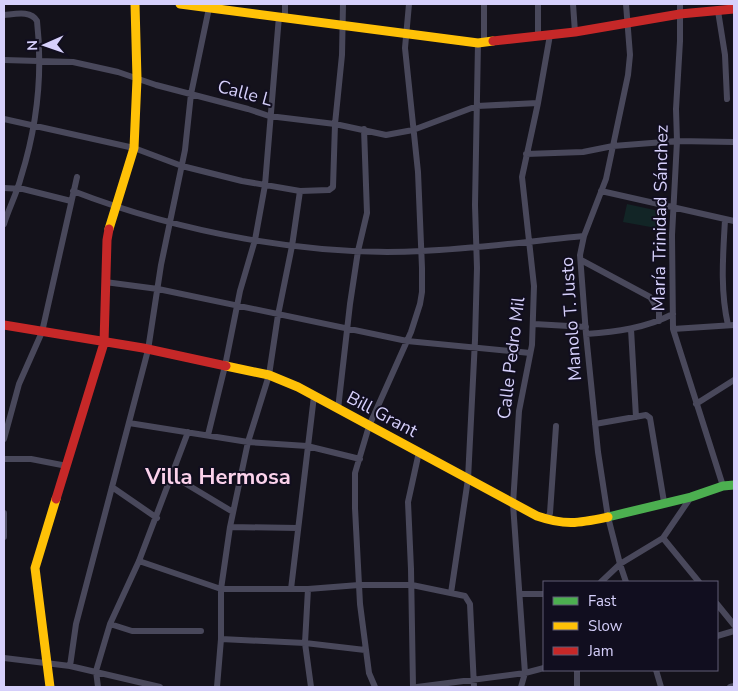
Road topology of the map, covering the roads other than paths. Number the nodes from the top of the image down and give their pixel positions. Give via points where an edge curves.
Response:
1 (135, 4) edge
2 (180, 4) edge
3 (285, 4) edge
4 (343, 4) edge
5 (409, 4) edge
6 (484, 4) edge
7 (538, 4) edge
8 (573, 4) edge
9 (626, 4) edge
10 (680, 4) edge
11 (205, 6) edge
12 (734, 9) edge
13 (718, 11) junction
14 (680, 14) junction
15 (4, 15) edge
16 (282, 17) junction
17 (343, 24) junction
18 (627, 24) junction
19 (574, 32) junction
20 (407, 33) junction
21 (550, 35) junction
22 (538, 37) junction
23 (481, 43) junction
24 (4, 60) edge
25 (40, 60) junction
26 (137, 79) junction
27 (191, 94) junction
28 (728, 99) dead end
29 (538, 103) junction
30 (478, 106) junction
31 (270, 116) junction
32 (4, 119) edge
33 (335, 124) junction
34 (34, 125) junction
35 (364, 129) junction
36 (412, 130) junction
37 (677, 141) junction
38 (734, 142) edge
39 (613, 146) junction
40 (134, 148) junction
41 (526, 154) junction
42 (182, 166) junction
43 (77, 177) dead end
44 (265, 185) junction
45 (4, 188) edge
46 (18, 189) junction
47 (73, 191) junction
48 (300, 191) junction
49 (601, 191) junction
50 (71, 201) junction
51 (115, 207) junction
52 (674, 208) junction
53 (725, 220) junction
54 (734, 221) edge
55 (170, 222) junction
56 (4, 224) edge
57 (584, 236) junction
58 (254, 240) junction
59 (529, 241) junction
60 (292, 246) junction
61 (476, 246) junction
62 (358, 251) junction
63 (421, 252) junction
64 (581, 260) junction
65 (105, 282) junction
66 (158, 289) junction
67 (237, 306) junction
68 (673, 314) junction
69 (278, 315) junction
70 (659, 321) junction
71 (534, 324) junction
72 (731, 325) edge
73 (4, 326) edge
74 (347, 329) junction
75 (631, 329) junction
76 (673, 329) junction
77 (586, 330) junction
78 (42, 332) junction
79 (407, 340) junction
80 (104, 343) junction
81 (474, 348) junction
82 (148, 350) junction
83 (530, 353) junction
84 (225, 366) junction
85 (269, 375) junction
86 (734, 380) edge
87 (314, 396) junction
88 (696, 404) junction
89 (338, 409) junction
90 (636, 417) junction
91 (129, 423) junction
92 (595, 424) junction
93 (369, 426) junction
94 (556, 426) dead end
95 (188, 432) junction
96 (208, 435) junction
97 (4, 439) edge
98 (248, 442) junction
99 (307, 446) junction
100 (419, 452) junction
101 (4, 459) edge
102 (360, 459) junction
103 (67, 466) junction
104 (173, 476) junction
105 (468, 479) junction
106 (734, 485) edge
107 (723, 486) junction
108 (112, 487) junction
109 (692, 497) junction
110 (664, 502) junction
111 (513, 504) junction
112 (233, 512) junction
113 (4, 513) edge
114 (608, 517) junction
115 (157, 518) junction
116 (547, 520) junction
117 (230, 527) junction
118 (298, 528) junction
119 (4, 537) edge
120 (664, 538) junction
121 (139, 561) junction
122 (620, 564) junction
123 (602, 581) edge
124 (626, 581) edge
125 (698, 581) edge
126 (359, 585) junction
127 (412, 585) junction
128 (221, 588) junction
129 (291, 589) junction
130 (308, 589) junction
131 (451, 593) junction
132 (520, 594) junction
133 (543, 594) edge
134 (718, 605) edge
135 (110, 624) junction
136 (734, 625) edge
137 (201, 631) dead end
138 (734, 631) edge
139 (718, 636) edge
140 (221, 638) junction
141 (305, 643) junction
142 (365, 650) junction
143 (4, 658) edge
144 (47, 662) junction
145 (70, 666) junction
146 (543, 668) edge
147 (96, 671) junction
148 (577, 671) edge
149 (656, 671) edge
150 (525, 673) junction
151 (138, 684) edge
152 (474, 684) edge
153 (734, 686) edge
154 (50, 687) edge
155 (98, 687) edge
156 (160, 687) edge
157 (217, 687) edge
158 (311, 687) edge
159 (375, 687) edge
160 (412, 687) edge
161 (417, 687) edge
162 (521, 687) edge
163 (577, 687) edge
164 (661, 687) edge
165 (730, 687) edge

1 - 26 street
2 - 11 street
3 - 16 street
4 - 17 street
5 - 20 street
6 - 23 street
7 - 22 street
8 - 19 street
9 - 18 street, Manolo T. Justo
10 - 14 street, María Trinidad Sánchez
11 - 16 street
11 - 27 street
12 - 13 street
13 - 14 street
13 - 28 street
14 - 18 street
14 - 37 street, María Trinidad Sánchez
15 - 25 street via 34,16
16 - 17 street
16 - 31 street
17 - 20 street
17 - 33 street
18 - 19 street
18 - 39 street, Manolo T. Justo via 628,75
19 - 21 street
20 - 23 street
20 - 36 street via 405,48
21 - 22 street
21 - 29 street, Calle Pedro Mil
22 - 23 street
23 - 30 street
24 - 25 street, Calle L
25 - 26 street, Calle L via 73,62
25 - 34 street
26 - 27 street, Calle L
26 - 40 street
27 - 31 street, Calle L
27 - 42 street
29 - 30 street, Calle L
29 - 41 street, Calle Pedro Mil
30 - 36 street, Calle L
30 - 61 street
31 - 33 street, Calle L
31 - 44 street
32 - 34 street
33 - 35 street, Calle L
33 - 48 street via 333,188
34 - 40 street
34 - 46 street
35 - 36 street, Calle L via 386,135
35 - 62 street via 367,213
36 - 63 street via 418,172
37 - 38 street
37 - 39 street
37 - 52 street, María Trinidad Sánchez
39 - 41 street via 584,152
39 - 49 street, Manolo T. Justo
40 - 42 street
40 - 51 street
41 - 59 street, Calle Pedro Mil via 522,177
42 - 44 street
42 - 55 street
43 - 47 street
44 - 48 street
44 - 58 street
45 - 46 street
46 - 50 street
46 - 56 street
47 - 50 street
47 - 51 street
48 - 60 street
49 - 52 street
49 - 57 street, Manolo T. Justo
50 - 78 street
51 - 55 street
51 - 65 street via 107,240
52 - 53 street
52 - 68 street, María Trinidad Sánchez
53 - 54 street
53 - 72 street via 723,297
55 - 58 street
55 - 66 street
57 - 59 street
57 - 64 street, Manolo T. Justo
58 - 60 street
58 - 67 street
59 - 61 street
59 - 71 street, Calle Pedro Mil
60 - 62 street
60 - 69 street
61 - 63 street
61 - 81 street
62 - 63 street
62 - 74 street
63 - 79 street via 420,304
64 - 70 street via 650,297 659,311
64 - 77 street, Manolo T. Justo
65 - 66 street
65 - 80 street
66 - 67 street
66 - 82 street
67 - 69 street
67 - 84 street
68 - 70 street
68 - 76 street, María Trinidad Sánchez
69 - 74 street
69 - 85 street
70 - 75 street
71 - 77 street
71 - 83 street, Calle Pedro Mil
72 - 76 street
73 - 78 street, Bill Grant
74 - 79 street
74 - 89 street
75 - 77 street
75 - 90 street
76 - 88 street, María Trinidad Sánchez
77 - 92 street, Manolo T. Justo
78 - 80 street, Bill Grant
78 - 97 street via 19,384
79 - 81 street
79 - 93 street
80 - 82 street, Bill Grant
80 - 103 street
81 - 83 street
81 - 105 street
82 - 84 street, Bill Grant
82 - 91 street
83 - 111 street, Calle Pedro Mil via 519,412
84 - 85 street, Bill Grant
84 - 96 street
85 - 87 street, Bill Grant
85 - 98 street
86 - 88 street
87 - 89 street, Bill Grant
87 - 99 street
88 - 107 street, María Trinidad Sánchez
89 - 93 street, Bill Grant
90 - 92 street
90 - 110 street via 646,415 650,418
91 - 95 street
91 - 108 street
92 - 114 street, Manolo T. Justo
93 - 100 street, Bill Grant
93 - 102 street
94 - 116 street
95 - 96 street
95 - 104 street
96 - 98 street
98 - 99 street
98 - 112 street
99 - 102 street
99 - 118 street
100 - 105 street, Bill Grant
100 - 127 street via 408,502
101 - 103 street via 31,459
102 - 126 street via 355,473
103 - 144 street via 35,568
104 - 112 street
104 - 115 street
105 - 111 street, Bill Grant
105 - 131 street
106 - 107 street, Bill Grant
107 - 109 street, Bill Grant
108 - 115 street
108 - 145 street via 76,624
109 - 110 street, Bill Grant
109 - 120 street
110 - 114 street, Bill Grant
111 - 116 street, Bill Grant
111 - 132 street, Calle Pedro Mil
112 - 117 street
113 - 119 street
114 - 116 street, Bill Grant via 568,524
114 - 122 street, Manolo T. Justo
115 - 121 street
117 - 118 street
117 - 128 street
118 - 129 street
120 - 122 street
120 - 125 street
121 - 128 street
121 - 135 street
122 - 123 street
122 - 124 street, Manolo T. Justo
126 - 127 street
126 - 130 street
126 - 142 street
127 - 131 street
127 - 160 street
128 - 129 street
128 - 140 street
129 - 130 street
130 - 141 street
131 - 152 street via 465,596 470,604
132 - 133 street
132 - 150 street, Calle Pedro Mil
134 - 136 street
135 - 137 street via 132,631
135 - 147 street
138 - 139 street
140 - 141 street
140 - 157 street
141 - 142 street
141 - 158 street
142 - 159 street
143 - 144 street
144 - 145 street
144 - 154 street
145 - 147 street
146 - 150 street
147 - 151 street
147 - 155 street
148 - 163 street
149 - 164 street
150 - 152 street
150 - 162 street, Calle Pedro Mil
151 - 156 street
152 - 161 street
153 - 165 street

